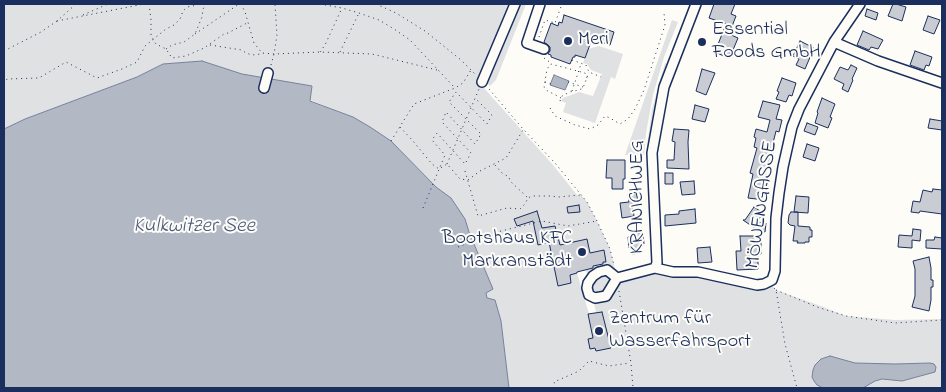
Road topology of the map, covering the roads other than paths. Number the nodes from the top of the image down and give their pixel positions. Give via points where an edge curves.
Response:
1 (515, 4) edge
2 (540, 4) edge
3 (696, 4) edge
4 (860, 4) edge
5 (834, 42) junction
6 (544, 49) dead end
7 (268, 73) road end
8 (482, 82) road end
9 (942, 83) edge
10 (264, 88) dead end
11 (655, 268) junction
12 (617, 278) road end

1 - 8 street
2 - 6 street via 527,43
3 - 11 street, KRANICHWEG via 664,87 652,153
4 - 5 street, MÖWENGASSE
5 - 9 street
5 - 11 street, MÖWENGASSE via 792,127 778,193 772,280 757,285 698,272
7 - 10 street
11 - 12 street, KRANICHWEG

